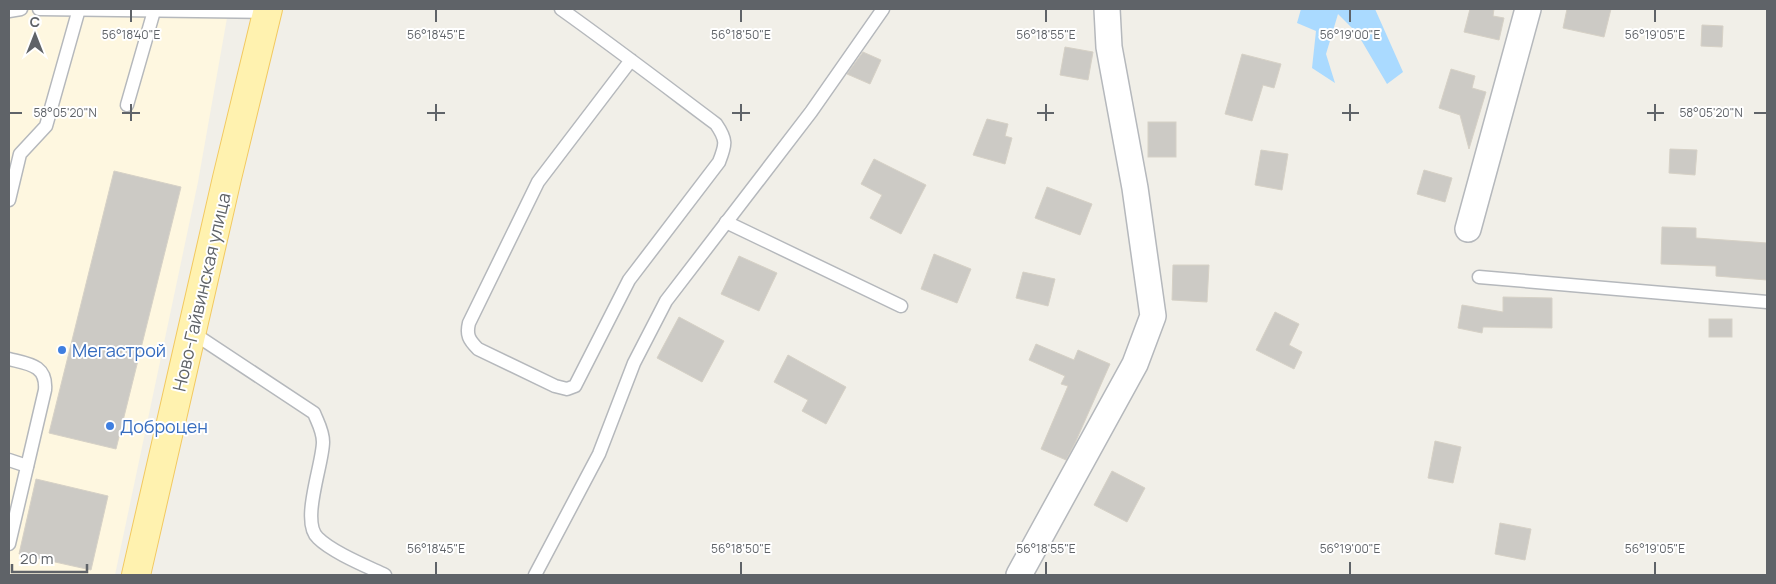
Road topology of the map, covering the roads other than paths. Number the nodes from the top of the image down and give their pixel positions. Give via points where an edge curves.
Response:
1 (21, 9) edge
2 (38, 9) edge
3 (79, 9) edge
4 (561, 9) edge
5 (883, 9) edge
6 (1108, 9) edge
7 (1528, 9) edge
8 (267, 10) edge
9 (9, 11) edge
10 (154, 11) junction
11 (631, 60) junction
12 (127, 106) dead end
13 (9, 200) edge
14 (726, 222) junction
15 (1468, 229) dead end
16 (1479, 277) dead end
17 (1767, 302) edge
18 (901, 306) dead end
19 (192, 333) junction
20 (9, 359) edge
21 (9, 460) edge
22 (28, 466) junction
23 (9, 544) edge
24 (136, 575) edge
25 (385, 575) edge
26 (536, 575) edge
27 (1019, 575) edge

1 - 9 lane
2 - 3 lane
3 - 10 lane
3 - 13 lane via 46,126 20,154
4 - 11 lane
5 - 14 lane via 811,112
6 - 27 street via 1109,48 1135,188 1152,316 1135,364
7 - 15 street
8 - 10 lane
8 - 19 main road, Ново-Гайвинская улица
10 - 12 lane
11 - 11 lane via 716,124 724,135 725,147 719,162 629,280 575,386 567,389 478,349 469,341 466,332 538,182
14 - 18 lane
14 - 26 lane via 666,301 634,363 599,454
16 - 17 lane
19 - 24 main road, Ново-Гайвинская улица
19 - 25 lane via 314,413 323,443 311,526 316,537 328,546
20 - 22 lane via 32,365 43,372 46,381
21 - 22 lane
22 - 23 lane

